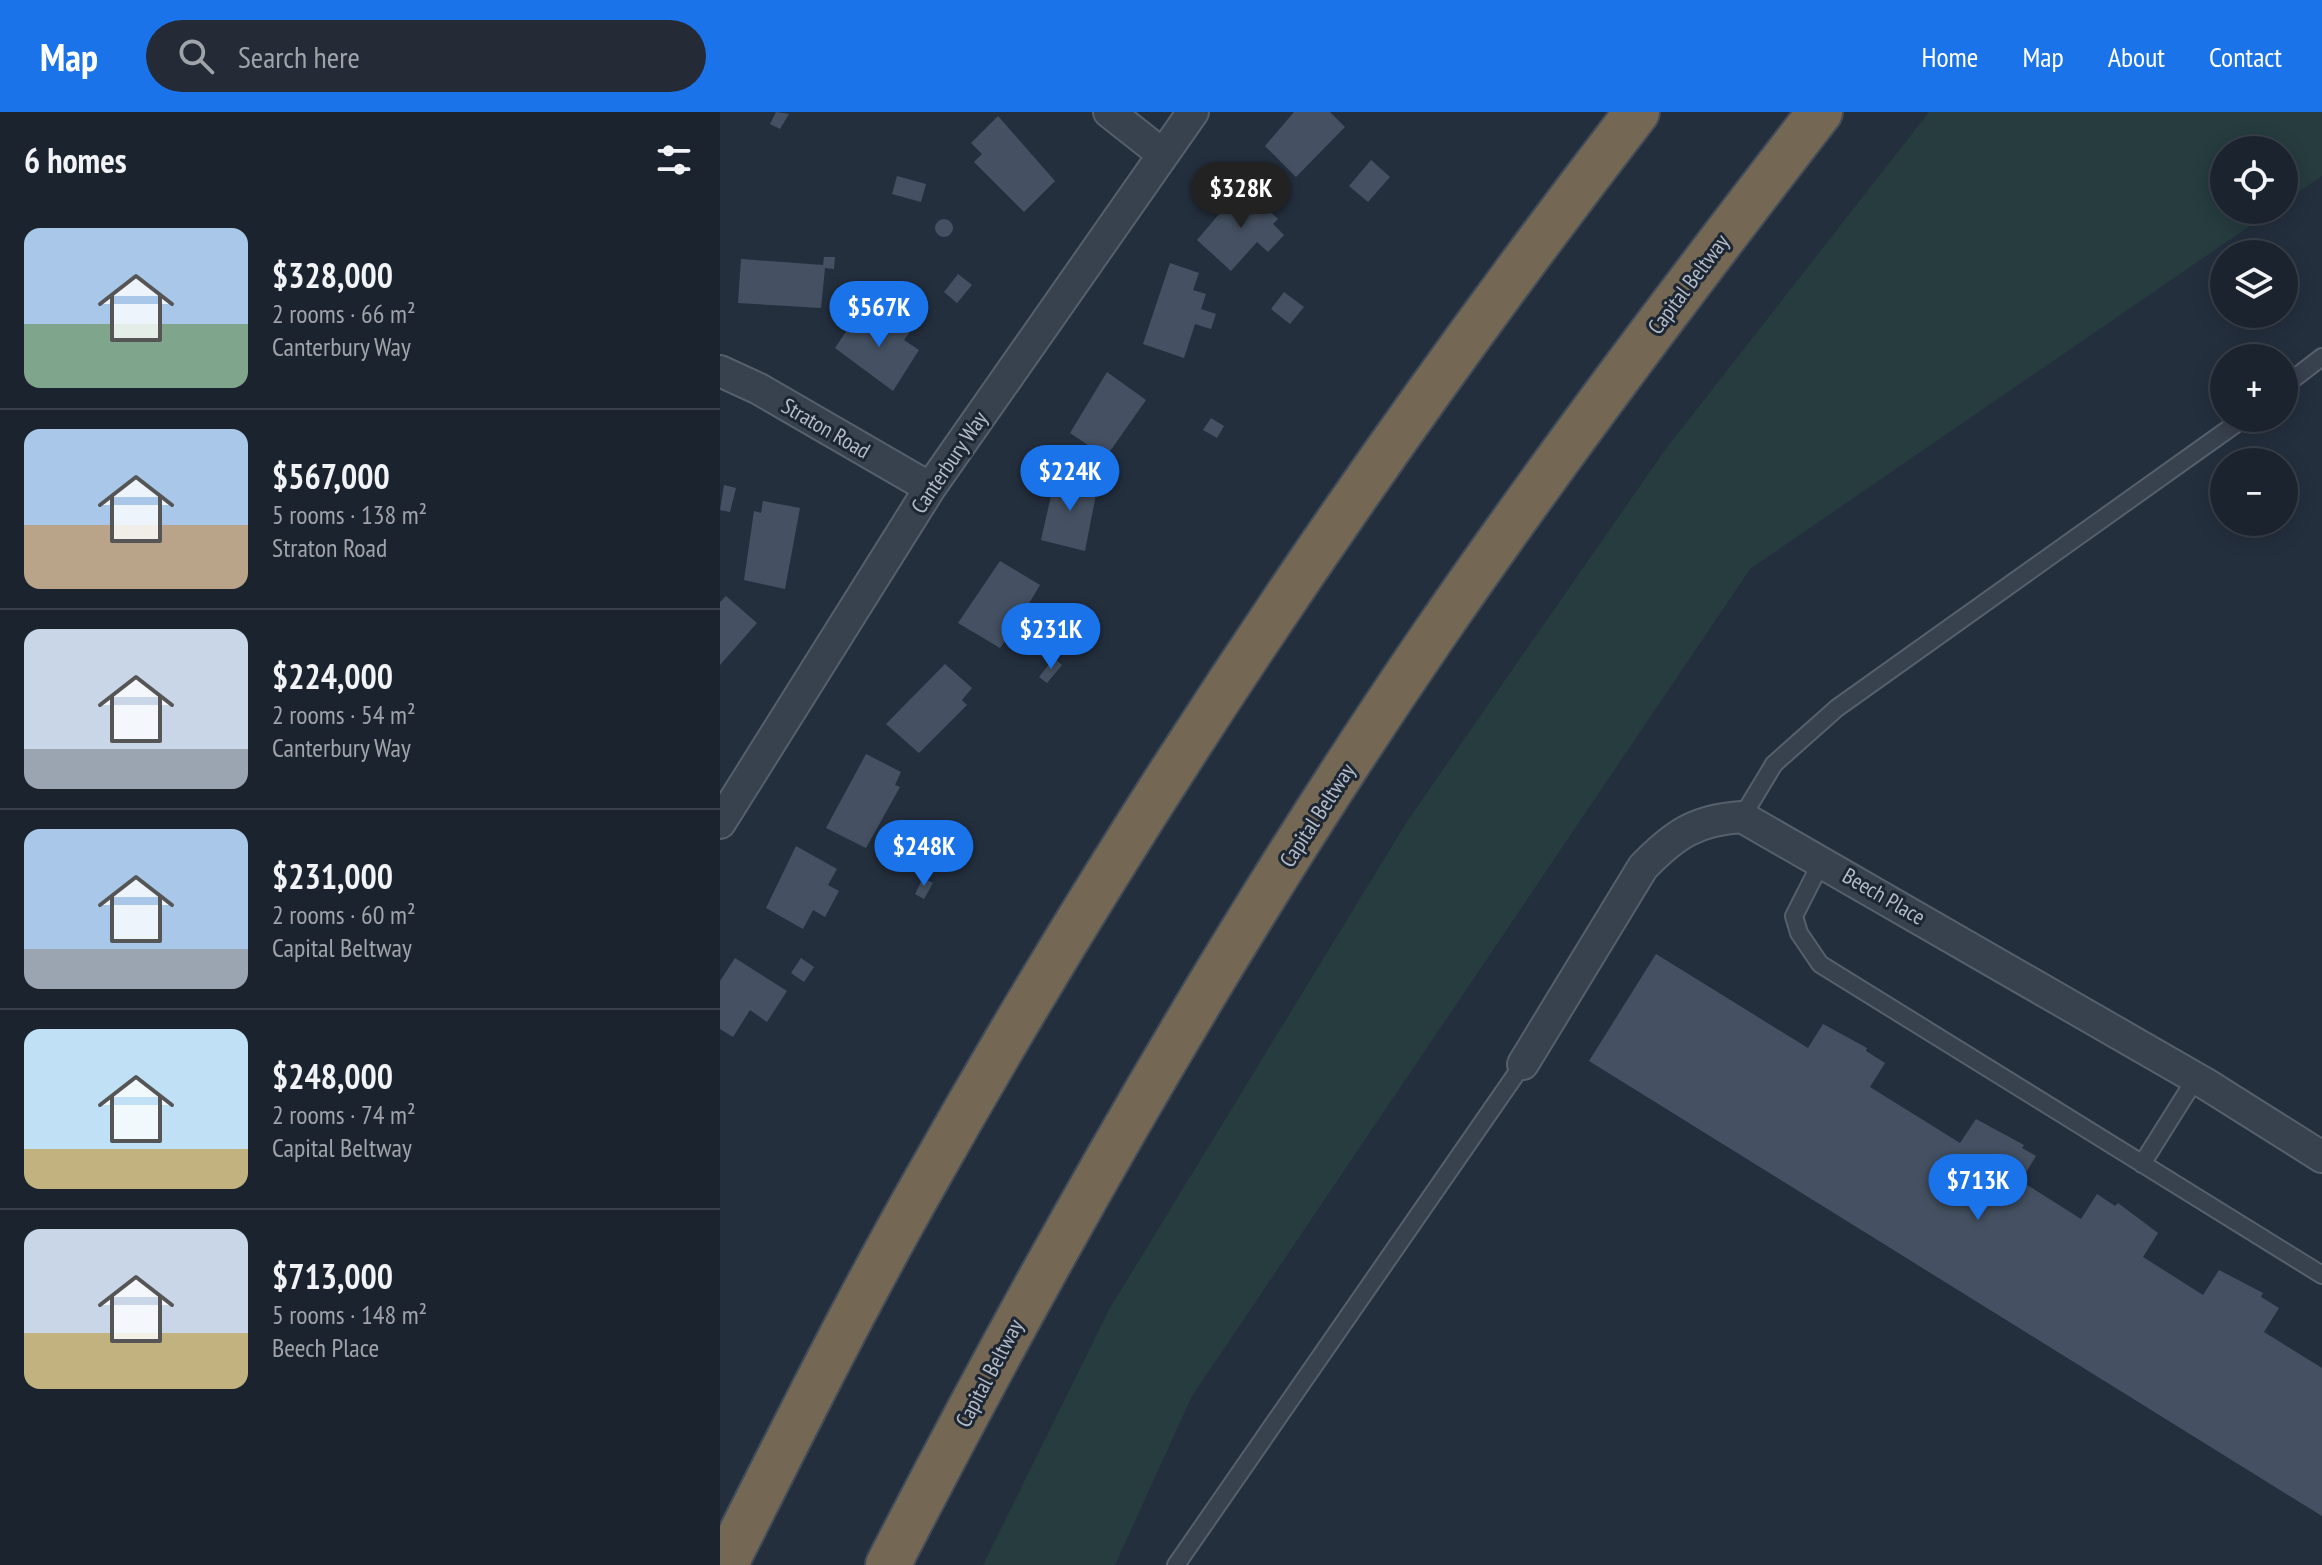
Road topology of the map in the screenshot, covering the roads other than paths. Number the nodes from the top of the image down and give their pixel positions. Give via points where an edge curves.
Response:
1 (1109, 112) edge
2 (1193, 112) edge
3 (1637, 112) edge
4 (1820, 112) edge
5 (1161, 153) junction
6 (2322, 357) edge
7 (720, 371) edge
8 (2298, 375) edge
9 (2224, 432) edge
10 (930, 488) junction
11 (1742, 817) junction
12 (720, 823) edge
13 (1822, 861) junction
14 (1523, 1064) joint
15 (2196, 1078) junction
16 (2322, 1157) edge
17 (2142, 1164) junction
18 (2322, 1275) edge
19 (725, 1565) edge
20 (888, 1565) edge
21 (1176, 1565) edge

1 - 5 street
2 - 5 street, Canterbury Way
3 - 19 highway via 1428,392 1178,759 924,1184
4 - 20 highway, Capital Beltway via 1577,433 1432,638 1301,838 1052,1253
5 - 10 street, Canterbury Way
6 - 8 lane
7 - 10 street, Straton Road
9 - 11 lane via 1837,708 1774,764
10 - 12 street, Canterbury Way
11 - 13 street, Beech Place
11 - 14 street via 1707,819 1667,842 1643,867
13 - 15 street, Beech Place
13 - 17 lane via 1794,916 1820,964
14 - 21 lane
15 - 16 street, Beech Place
15 - 17 lane
17 - 18 lane

